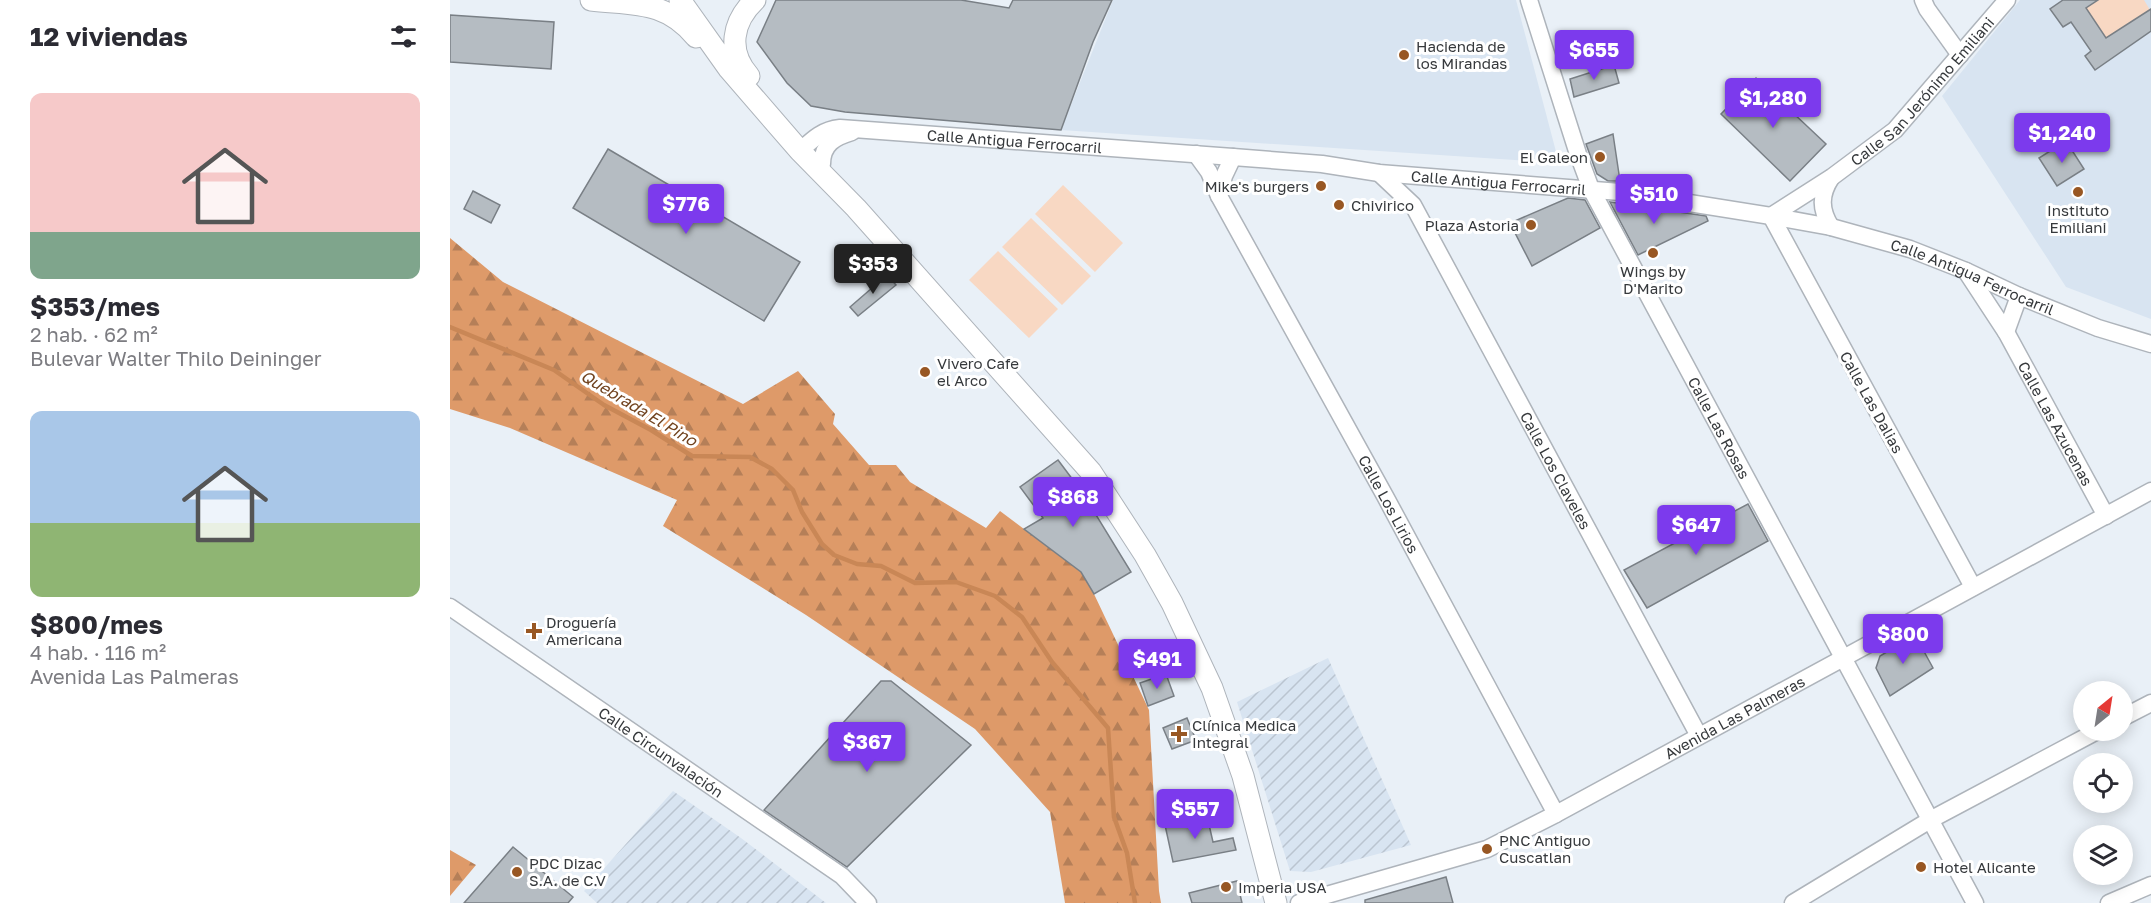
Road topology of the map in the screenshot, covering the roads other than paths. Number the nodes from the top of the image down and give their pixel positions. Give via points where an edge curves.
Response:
1 (591, 0) edge
2 (680, 0) edge
3 (755, 0) edge
4 (1529, 0) edge
5 (1923, 0) edge
6 (2007, 0) edge
7 (1960, 55) junction
8 (858, 130) junction
9 (774, 135) junction
10 (804, 147) junction
11 (1196, 154) junction
12 (1233, 157) junction
13 (827, 173) junction
14 (1379, 173) junction
15 (1422, 175) junction
16 (1832, 177) junction
17 (1591, 189) junction
18 (1219, 196) junction
19 (1413, 205) junction
20 (856, 208) junction
21 (1771, 216) junction
22 (1831, 227) junction
23 (1966, 270) junction
24 (2019, 296) junction
25 (2006, 332) junction
26 (2151, 344) edge
27 (2151, 491) edge
28 (2106, 516) junction
29 (1973, 587) junction
30 (450, 607) edge
31 (1844, 659) junction
32 (2151, 703) edge
33 (2133, 712) edge
34 (1699, 736) junction
35 (2078, 741) edge
36 (1556, 814) junction
37 (1930, 820) junction
38 (2151, 885) edge
39 (868, 903) edge
40 (1276, 903) edge
41 (1299, 903) edge
42 (1793, 903) edge
43 (1975, 903) edge
44 (2109, 903) edge

1 - 9 main road via 649,4 681,22
2 - 10 main road via 729,69
3 - 10 main road via 734,34 736,57
4 - 17 street, Calle Las Rosas
5 - 7 street
6 - 7 street, Calle San Jerónimo Emiliani
7 - 16 street, Calle San Jerónimo Emiliani via 1895,130
8 - 10 street, Calle Antigua Ferrocarril via 827,129
8 - 11 street, Calle Antigua Ferrocarril
8 - 13 street, Calle Antigua Ferrocarril via 828,143 822,157
9 - 13 main road via 821,179
9 - 20 main road via 814,182 832,198
10 - 13 main road
11 - 12 street, Calle Antigua Ferrocarril
11 - 18 street, Calle Los Lirios
12 - 14 street, Calle Antigua Ferrocarril
12 - 18 street
13 - 20 main road
14 - 15 street, Calle Antigua Ferrocarril
14 - 19 street, Calle Los Claveles
15 - 17 street, Calle Antigua Ferrocarril
15 - 19 street
16 - 21 street, Calle San Jerónimo Emiliani
16 - 22 street via 1822,198 1822,209
17 - 21 street, Calle Antigua Ferrocarril
17 - 31 street, Calle Las Rosas
18 - 36 street, Calle Los Lirios
19 - 34 street, Calle Los Claveles
20 - 40 main road via 1091,472 1145,555 1212,688 1243,776
21 - 22 street, Calle Antigua Ferrocarril
21 - 29 street, Calle Las Dalias
22 - 23 street, Calle Antigua Ferrocarril via 1910,249
23 - 24 street, Calle Antigua Ferrocarril
23 - 25 street, Calle Las Azucenas
24 - 25 street
24 - 26 street, Calle Antigua Ferrocarril via 2098,328
25 - 28 street, Calle Las Azucenas
27 - 28 street, Avenida Las Palmeras
28 - 29 street, Avenida Las Palmeras
29 - 31 street, Avenida Las Palmeras
30 - 39 street, Calle Circunvalación via 842,876
31 - 34 street, Avenida Las Palmeras
31 - 37 street, Calle Las Rosas
32 - 33 street
34 - 36 street, Avenida Las Palmeras
35 - 37 street
36 - 41 street, Avenida Las Palmeras via 1487,849
37 - 42 street
37 - 43 street, Calle Las Rosas
38 - 44 street

